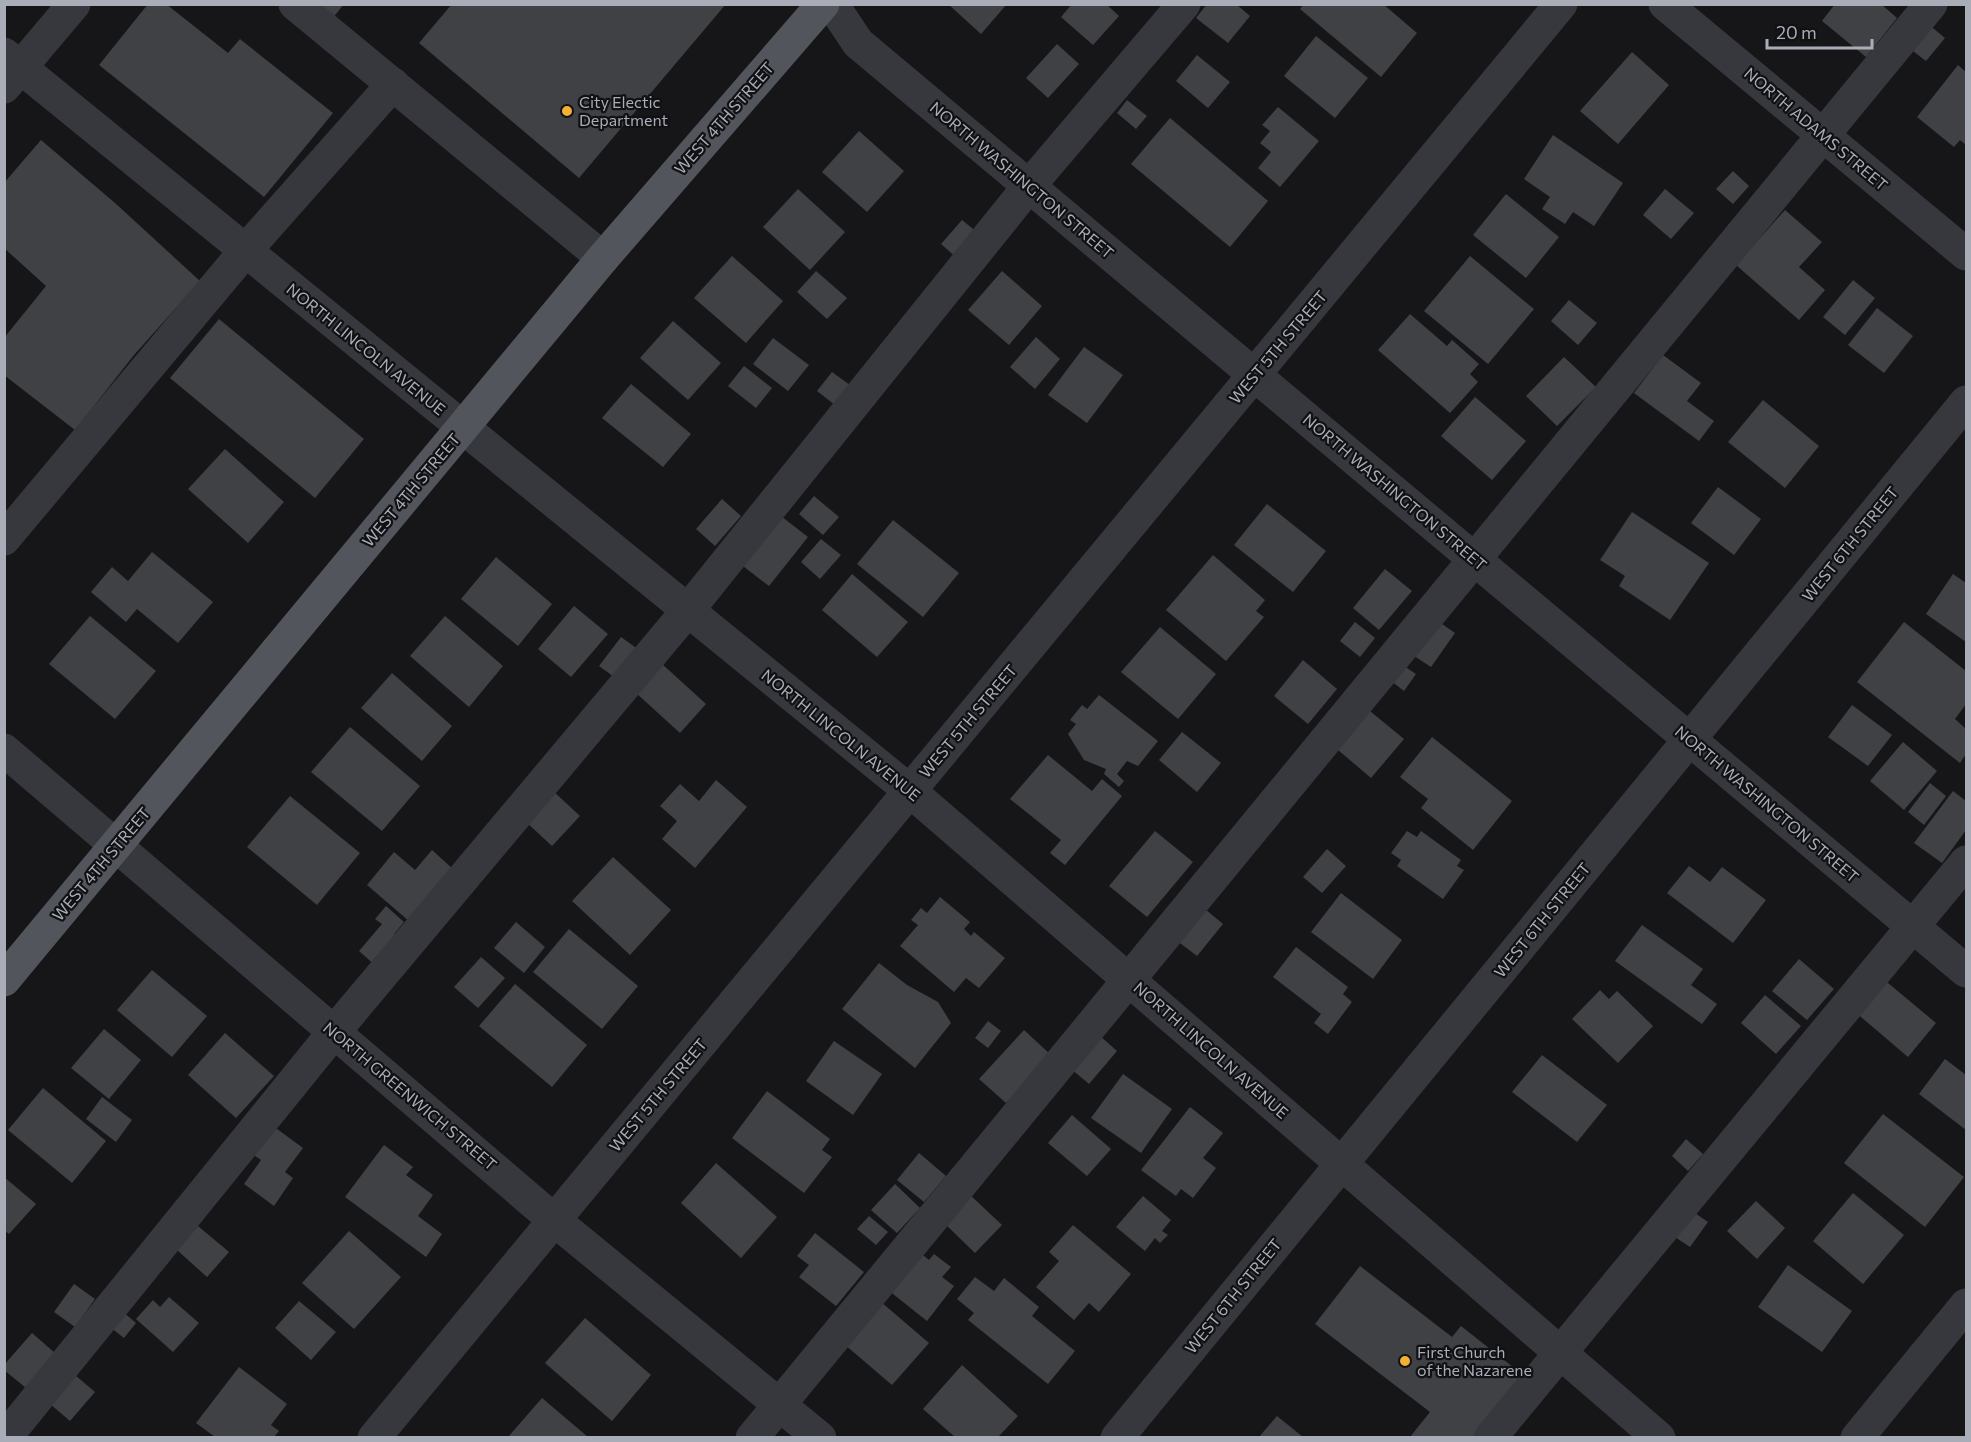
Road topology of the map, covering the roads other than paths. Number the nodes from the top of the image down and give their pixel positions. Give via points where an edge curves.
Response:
1 (74, 4) edge
2 (295, 4) edge
3 (823, 4) edge
4 (832, 4) edge
5 (1184, 4) edge
6 (1561, 4) edge
7 (1665, 4) edge
8 (1931, 4) edge
9 (10, 69) edge
10 (393, 84) junction
11 (1823, 135) junction
12 (1029, 186) junction
13 (246, 250) junction
14 (1966, 254) edge
15 (603, 258) junction
16 (1255, 375) junction
17 (1966, 402) edge
18 (463, 427) junction
19 (4, 539) edge
20 (1475, 559) junction
21 (688, 610) junction
22 (1690, 739) junction
23 (4, 750) edge
24 (910, 791) junction
25 (116, 845) junction
26 (1966, 862) edge
27 (1914, 926) junction
28 (1966, 971) edge
29 (4, 980) edge
30 (1129, 980) junction
31 (334, 1032) junction
32 (1342, 1164) junction
33 (554, 1220) junction
34 (1966, 1305) edge
35 (1561, 1352) junction
36 (779, 1404) junction
37 (5, 1437) edge
38 (374, 1437) edge
39 (752, 1437) edge
40 (820, 1437) edge
41 (1117, 1437) edge
42 (1490, 1437) edge
43 (1659, 1437) edge
44 (1857, 1437) edge

1 - 9 street
2 - 10 street
3 - 15 main road, WEST 4TH STREET
4 - 12 street, NORTH WASHINGTON STREET via 858,43
5 - 12 street
6 - 16 street, WEST 5TH STREET
7 - 11 street, NORTH ADAMS STREET
8 - 11 street
9 - 13 street, NORTH LINCOLN AVENUE
10 - 13 street
10 - 15 street
11 - 14 street, NORTH ADAMS STREET
11 - 20 street
12 - 16 street, NORTH WASHINGTON STREET
12 - 21 street
13 - 18 street, NORTH LINCOLN AVENUE
13 - 19 street
15 - 18 main road, WEST 4TH STREET
16 - 20 street, NORTH WASHINGTON STREET
16 - 24 street, WEST 5TH STREET
17 - 22 street, WEST 6TH STREET
18 - 21 street, NORTH LINCOLN AVENUE
18 - 25 main road, WEST 4TH STREET
20 - 22 street, NORTH WASHINGTON STREET
20 - 30 street
21 - 24 street, NORTH LINCOLN AVENUE
21 - 31 street
22 - 27 street, NORTH WASHINGTON STREET
22 - 32 street, WEST 6TH STREET
23 - 25 street, NORTH GREENWICH STREET
24 - 30 street, NORTH LINCOLN AVENUE
24 - 33 street, WEST 5TH STREET
25 - 29 main road, WEST 4TH STREET
25 - 31 street, NORTH GREENWICH STREET
26 - 27 street
27 - 28 street, NORTH WASHINGTON STREET
27 - 35 street
30 - 32 street, NORTH LINCOLN AVENUE
30 - 36 street
31 - 33 street, NORTH GREENWICH STREET
31 - 37 street
32 - 35 street, NORTH LINCOLN AVENUE
32 - 41 street, WEST 6TH STREET
33 - 36 street, NORTH GREENWICH STREET
33 - 38 street, WEST 5TH STREET
34 - 44 street
35 - 42 street
35 - 43 street, NORTH LINCOLN AVENUE
36 - 39 street
36 - 40 street, NORTH GREENWICH STREET

